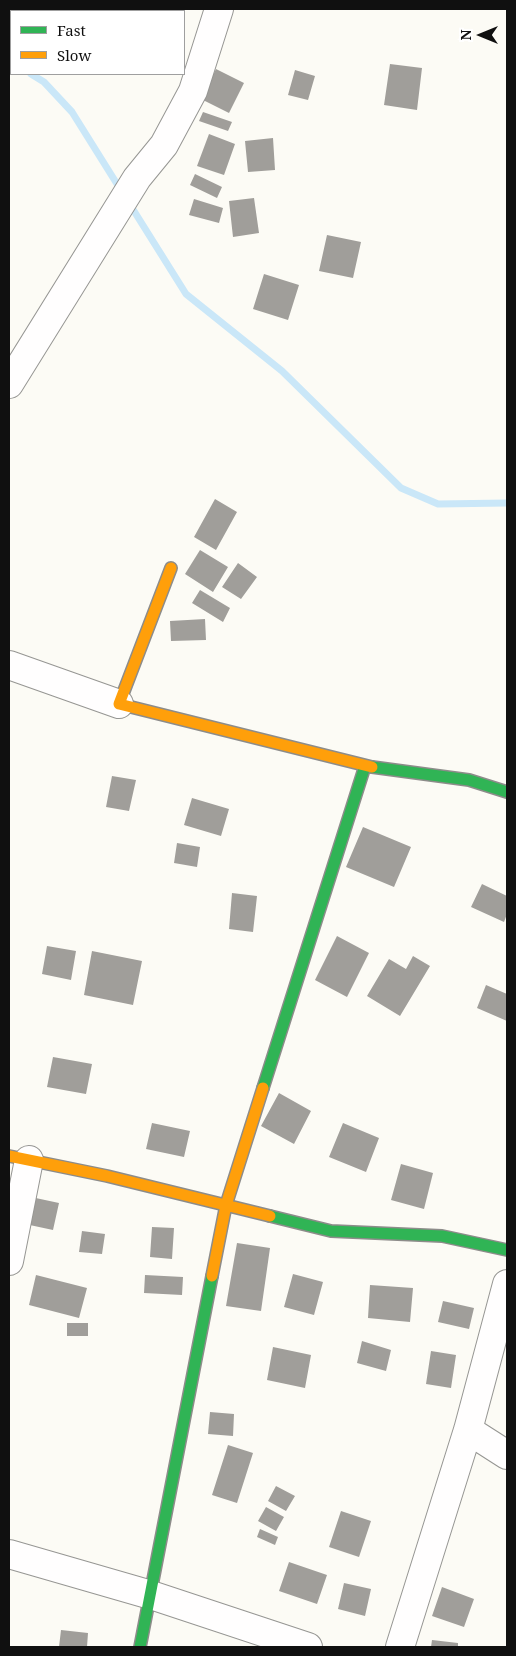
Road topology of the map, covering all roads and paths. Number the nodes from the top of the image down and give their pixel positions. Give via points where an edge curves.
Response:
1 (219, 9) edge
2 (9, 384) edge
3 (171, 568) dead end
4 (9, 665) edge
5 (120, 704) junction
6 (365, 766) junction
7 (507, 792) edge
8 (19, 1158) edge
9 (226, 1205) junction
10 (507, 1250) edge
11 (9, 1261) edge
12 (507, 1284) edge
13 (468, 1430) junction
14 (507, 1455) edge
15 (9, 1554) edge
16 (151, 1595) junction
17 (140, 1647) edge
18 (308, 1647) edge
19 (400, 1647) edge

1 - 2 street via 193,91 164,145 137,178
3 - 5 street
4 - 5 street
5 - 6 street
6 - 7 street via 469,780
6 - 9 street
8 - 9 street
8 - 11 street
9 - 10 street via 331,1230 442,1236
9 - 16 street
12 - 13 street
13 - 14 street
13 - 19 street
15 - 16 street
16 - 17 street
16 - 18 street

